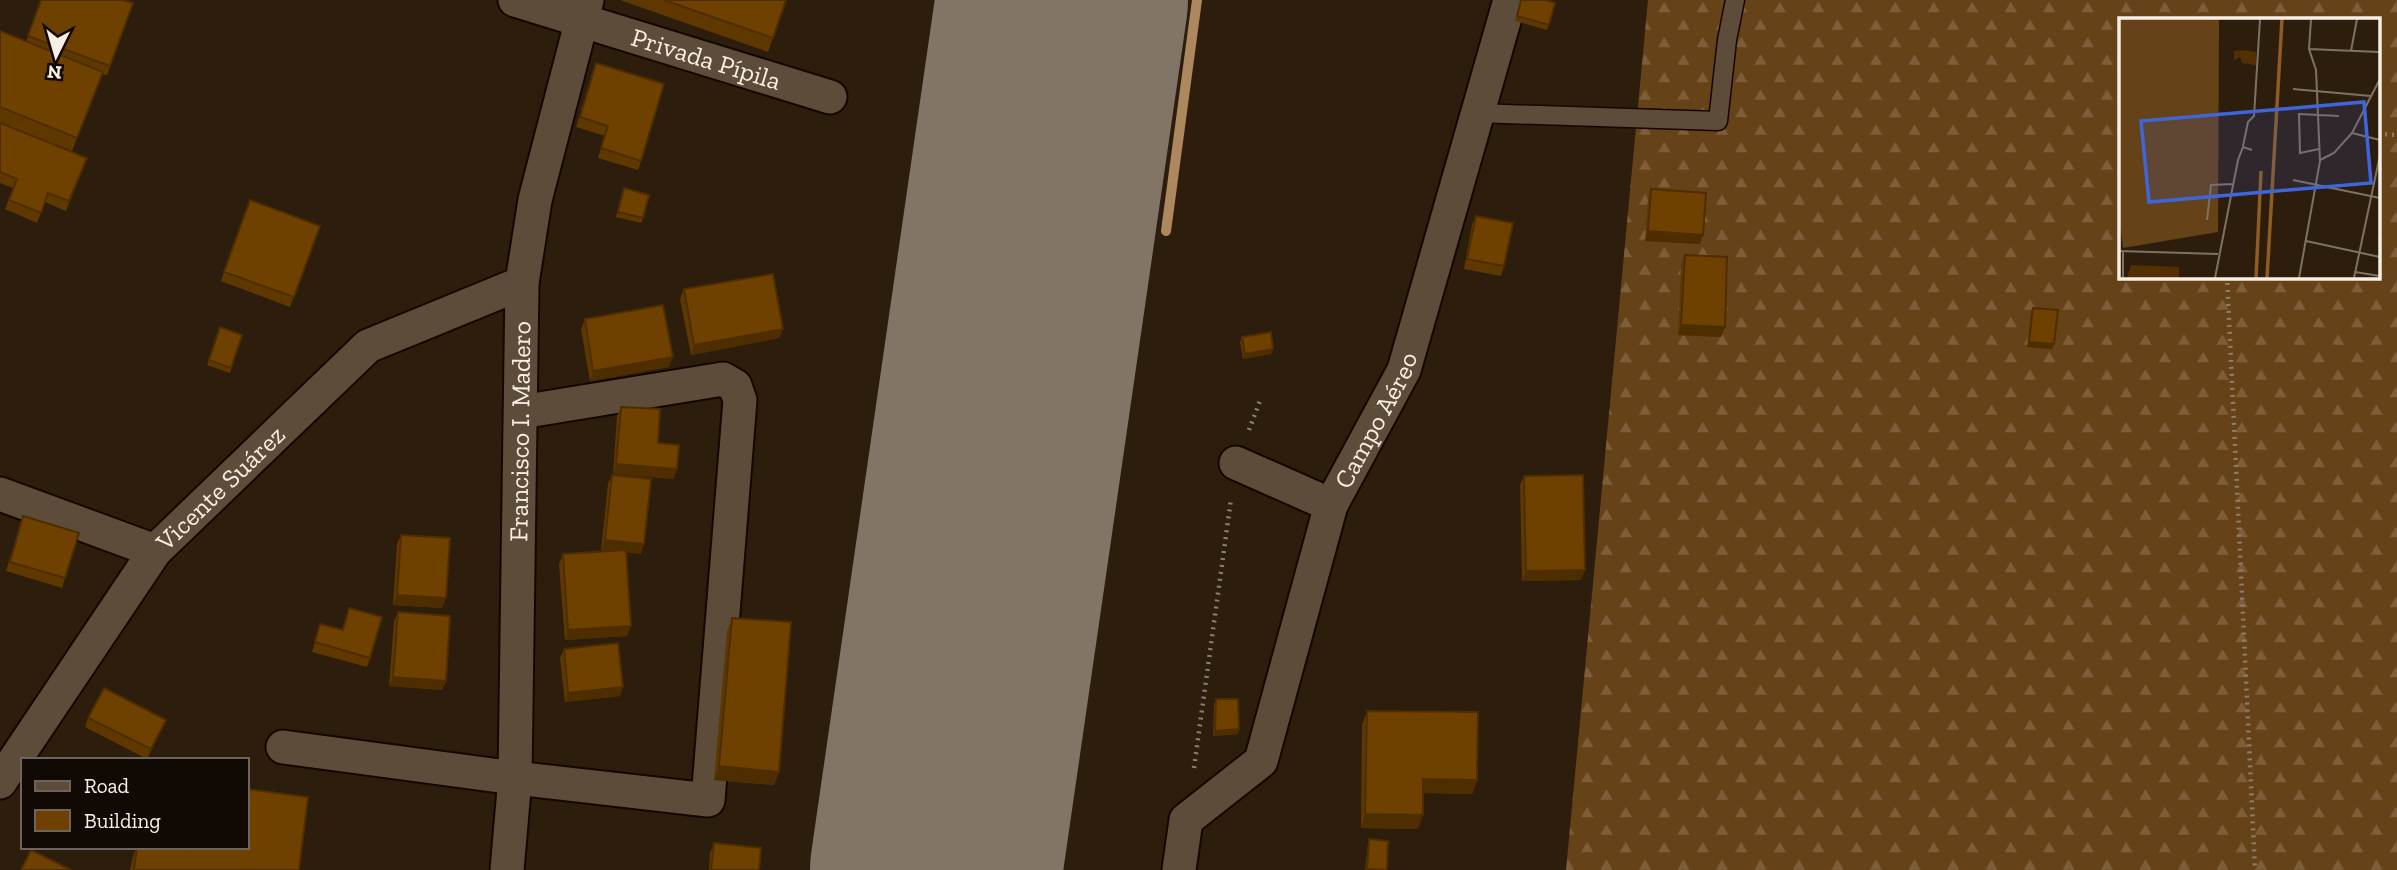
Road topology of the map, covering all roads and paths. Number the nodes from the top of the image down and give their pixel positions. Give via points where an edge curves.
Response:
1 (515, 0) edge
2 (1510, 0) edge
3 (1735, 0) edge
4 (584, 10) edge
5 (830, 97) dead end
6 (1476, 113) junction
7 (2227, 278) edge
8 (522, 283) junction
9 (521, 412) junction
10 (1236, 463) joint
11 (0, 494) edge
12 (1331, 505) junction
13 (155, 551) junction
14 (283, 747) dead end
15 (515, 778) junction
16 (0, 782) edge
17 (1186, 820) junction
18 (508, 870) edge
19 (1179, 870) edge
20 (2255, 870) edge

1 - 4 street, Privada Pípila
2 - 6 street, Campo Aéreo
3 - 6 lane via 1718,121
4 - 5 street, Privada Pípila
4 - 8 street, Francisco I. Madero via 534,200
6 - 12 street, Campo Aéreo via 1404,370
7 - 20 path
8 - 9 street, Francisco I. Madero
8 - 13 street, Vicente Suárez via 368,346
9 - 15 street, Francisco I. Madero
9 - 15 street via 723,379 735,386 740,400 708,800
10 - 12 street, Campo Aéreo
10 - 17 path
11 - 13 street
12 - 17 street via 1261,761
13 - 16 street, Vicente Suárez
14 - 15 street
15 - 18 street, Francisco I. Madero
17 - 19 street

